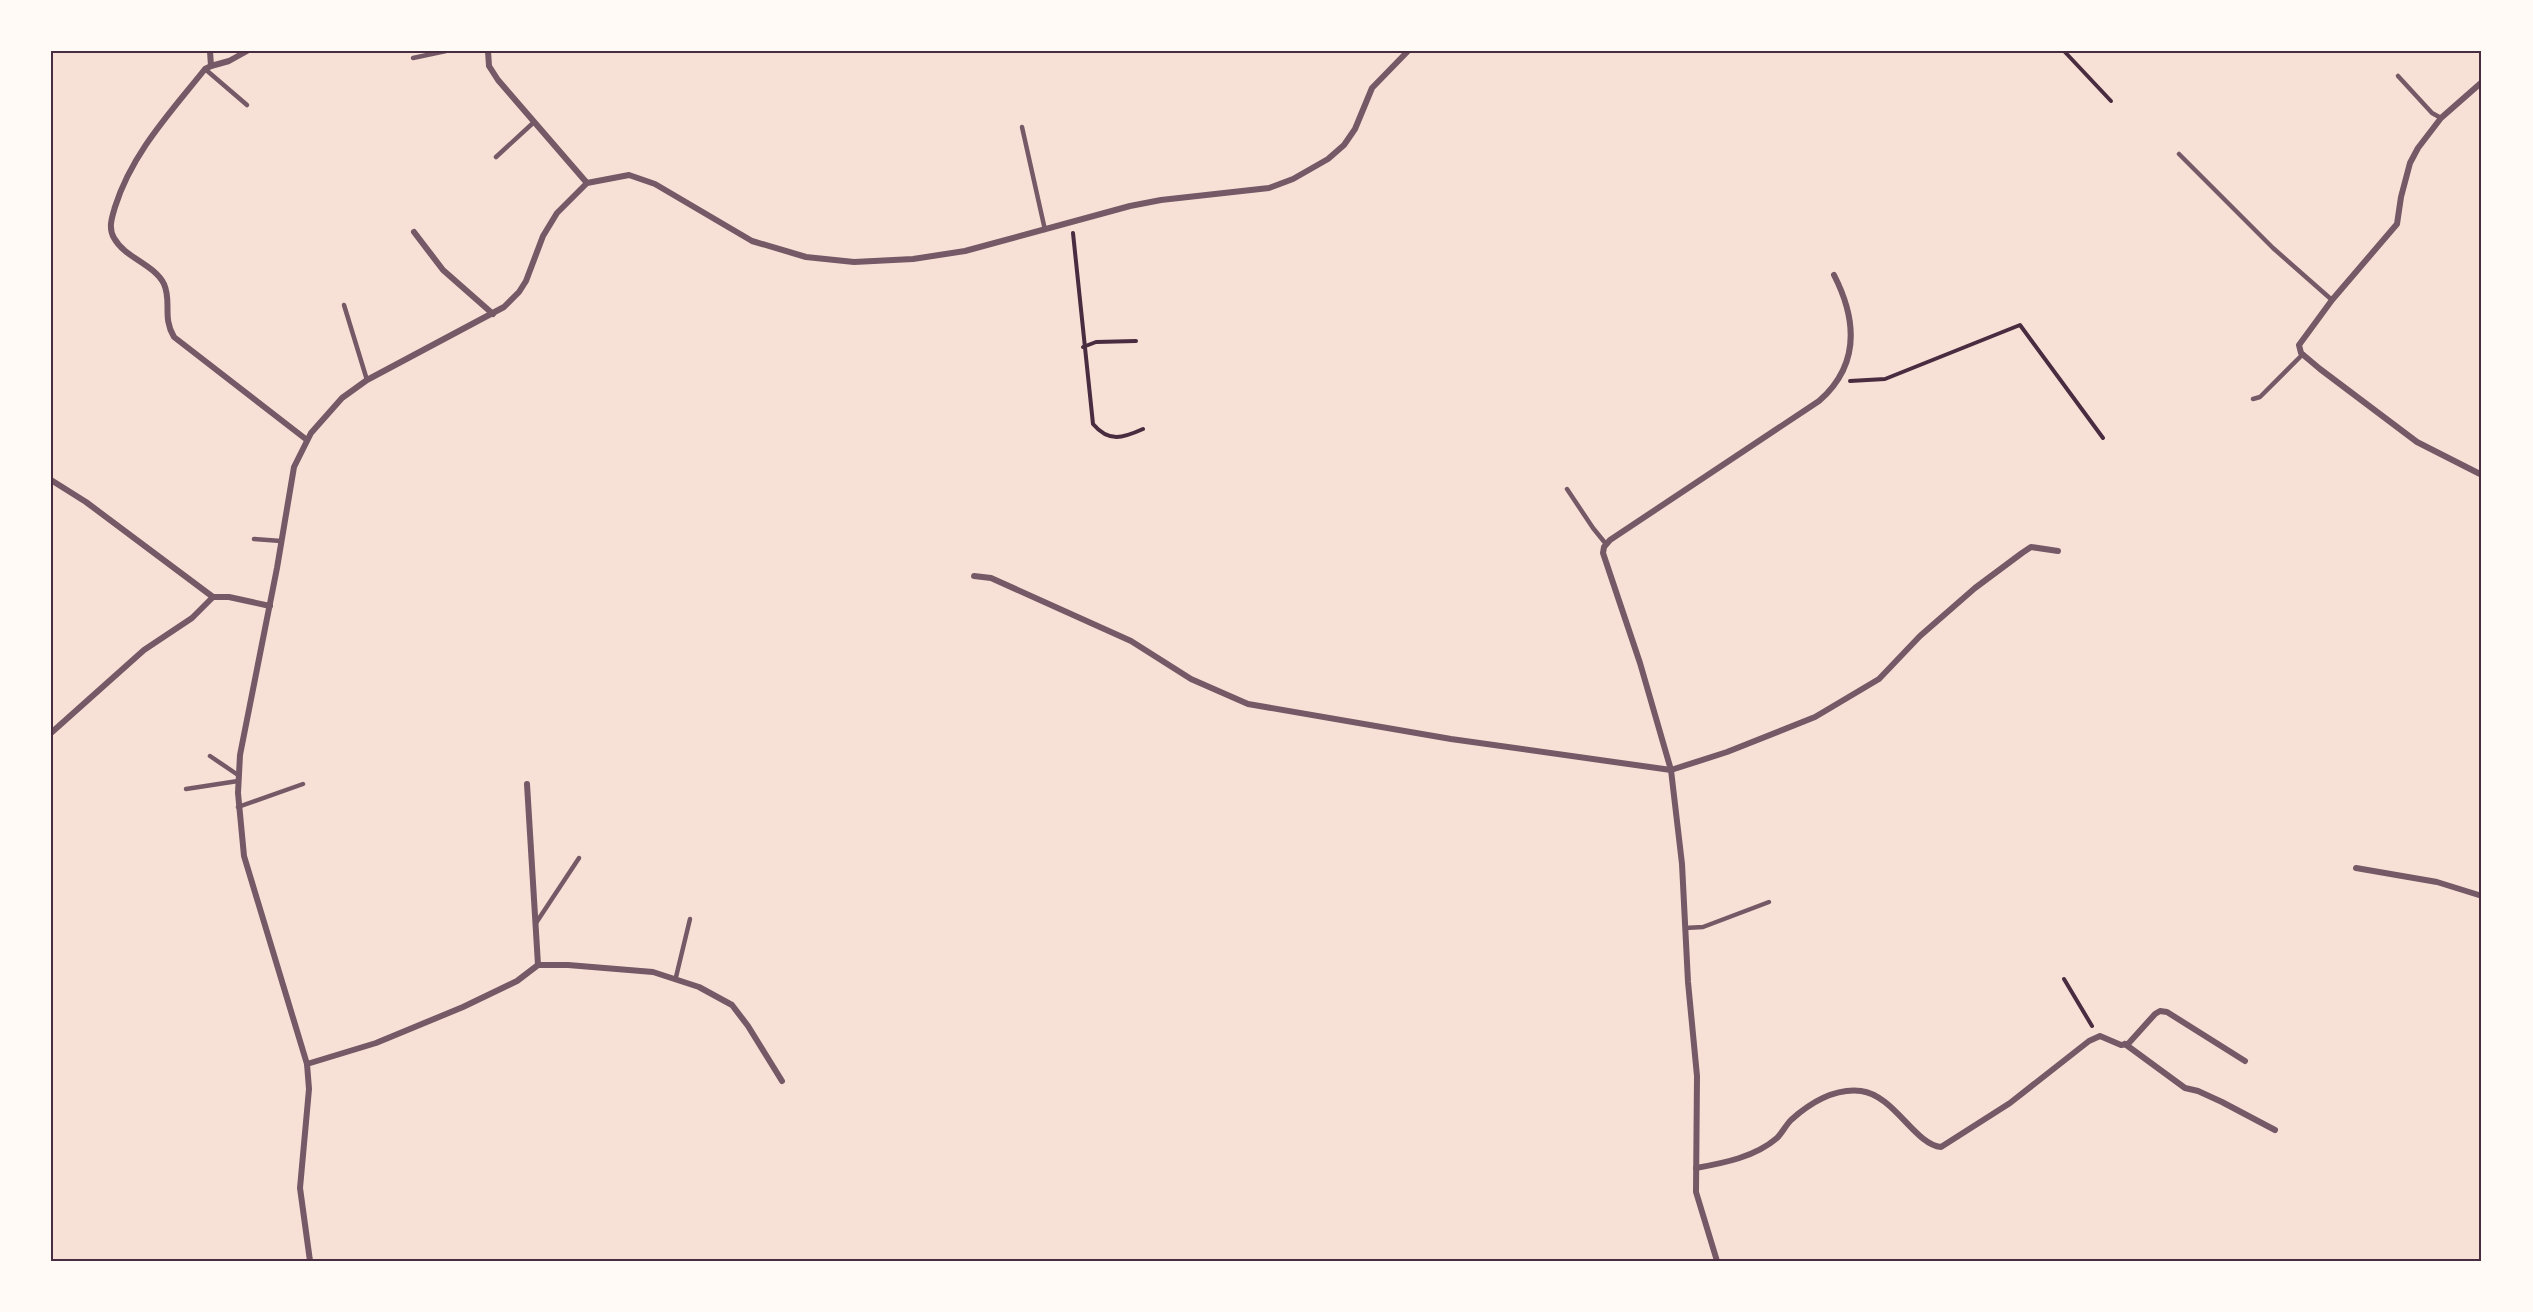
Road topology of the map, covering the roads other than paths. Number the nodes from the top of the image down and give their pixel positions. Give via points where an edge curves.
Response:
1 (210, 51) edge
2 (247, 51) edge
3 (446, 51) edge
4 (488, 51) edge
5 (1408, 51) edge
6 (413, 58) dead end
7 (208, 67) junction
8 (2398, 76) dead end
9 (2482, 82) edge
10 (247, 105) dead end
11 (2441, 118) junction
12 (533, 123) junction
13 (1022, 127) dead end
14 (2179, 154) dead end
15 (496, 157) dead end
16 (587, 183) junction
17 (1045, 230) junction
18 (414, 232) dead end
19 (1834, 275) dead end
20 (2332, 300) junction
21 (344, 305) dead end
22 (493, 314) junction
23 (2303, 354) junction
24 (367, 380) junction
25 (2253, 399) dead end
26 (308, 440) junction
27 (2482, 475) edge
28 (51, 480) edge
29 (1567, 489) dead end
30 (254, 539) dead end
31 (281, 541) junction
32 (1606, 544) junction
33 (2058, 551) dead end
34 (974, 576) dead end
35 (213, 597) junction
36 (270, 606) junction
37 (54, 725) edge
38 (51, 733) edge
39 (210, 756) dead end
40 (1671, 770) junction
41 (238, 778) junction
42 (303, 784) dead end
43 (527, 784) dead end
44 (186, 789) dead end
45 (238, 807) junction
46 (579, 858) dead end
47 (2356, 868) dead end
48 (2482, 896) edge
49 (1769, 902) dead end
50 (690, 919) dead end
51 (536, 923) junction
52 (1685, 928) junction
53 (538, 965) junction
54 (676, 977) junction
55 (2125, 1044) junction
56 (2246, 1061) dead end
57 (307, 1064) junction
58 (782, 1081) dead end
59 (2275, 1130) dead end
60 (1696, 1168) junction
61 (310, 1261) edge
62 (1717, 1261) edge

1 - 7 street
2 - 7 street
3 - 6 lane
4 - 12 street via 489,66
5 - 17 street via 1372,88 1344,145 1293,179 1269,188 1141,204
7 - 10 lane
7 - 26 street via 138,154 116,204 112,235 163,283 166,322 174,337
8 - 11 lane
9 - 11 street
11 - 20 street via 2410,163 2397,224
12 - 15 lane
12 - 16 street
13 - 17 lane
14 - 20 lane via 2273,248
16 - 17 street via 629,175 655,184 752,241 829,260 914,260
16 - 22 street via 557,213 519,292
18 - 22 street via 443,270
19 - 32 street via 1851,322 1849,353 1838,380 1819,401
20 - 23 street via 2299,345
21 - 24 lane
22 - 24 street
23 - 25 lane via 2260,397
23 - 27 street via 2417,442
24 - 26 street via 342,398
26 - 31 street via 294,467
28 - 35 street via 86,501
29 - 32 lane
30 - 31 lane
31 - 36 street
32 - 40 street via 1603,553
33 - 40 street via 2031,547 2022,553 1928,629 1879,679 1815,717
34 - 40 street via 991,578 1131,641 1191,679 1248,704 1451,739
35 - 36 street
35 - 37 street via 192,618 144,650
36 - 41 street
37 - 38 street
39 - 41 lane
40 - 52 street
41 - 44 lane
41 - 45 street
42 - 45 lane
43 - 51 street
45 - 57 street via 244,856
46 - 51 lane
47 - 48 street via 2437,882
49 - 52 lane via 1703,927
50 - 54 lane
51 - 53 street
52 - 60 street via 1697,1076
53 - 54 street
53 - 57 street via 517,981 463,1007 376,1042
54 - 58 street via 732,1005
55 - 56 street via 2160,1011
55 - 59 street via 2185,1088
55 - 60 street via 2100,1036 2089,1041 2010,1103 1941,1147 1928,1142 1871,1093 1842,1091 1811,1105 1759,1149 1729,1162
57 - 61 street via 309,1089 300,1188
60 - 62 street via 1699,1204

